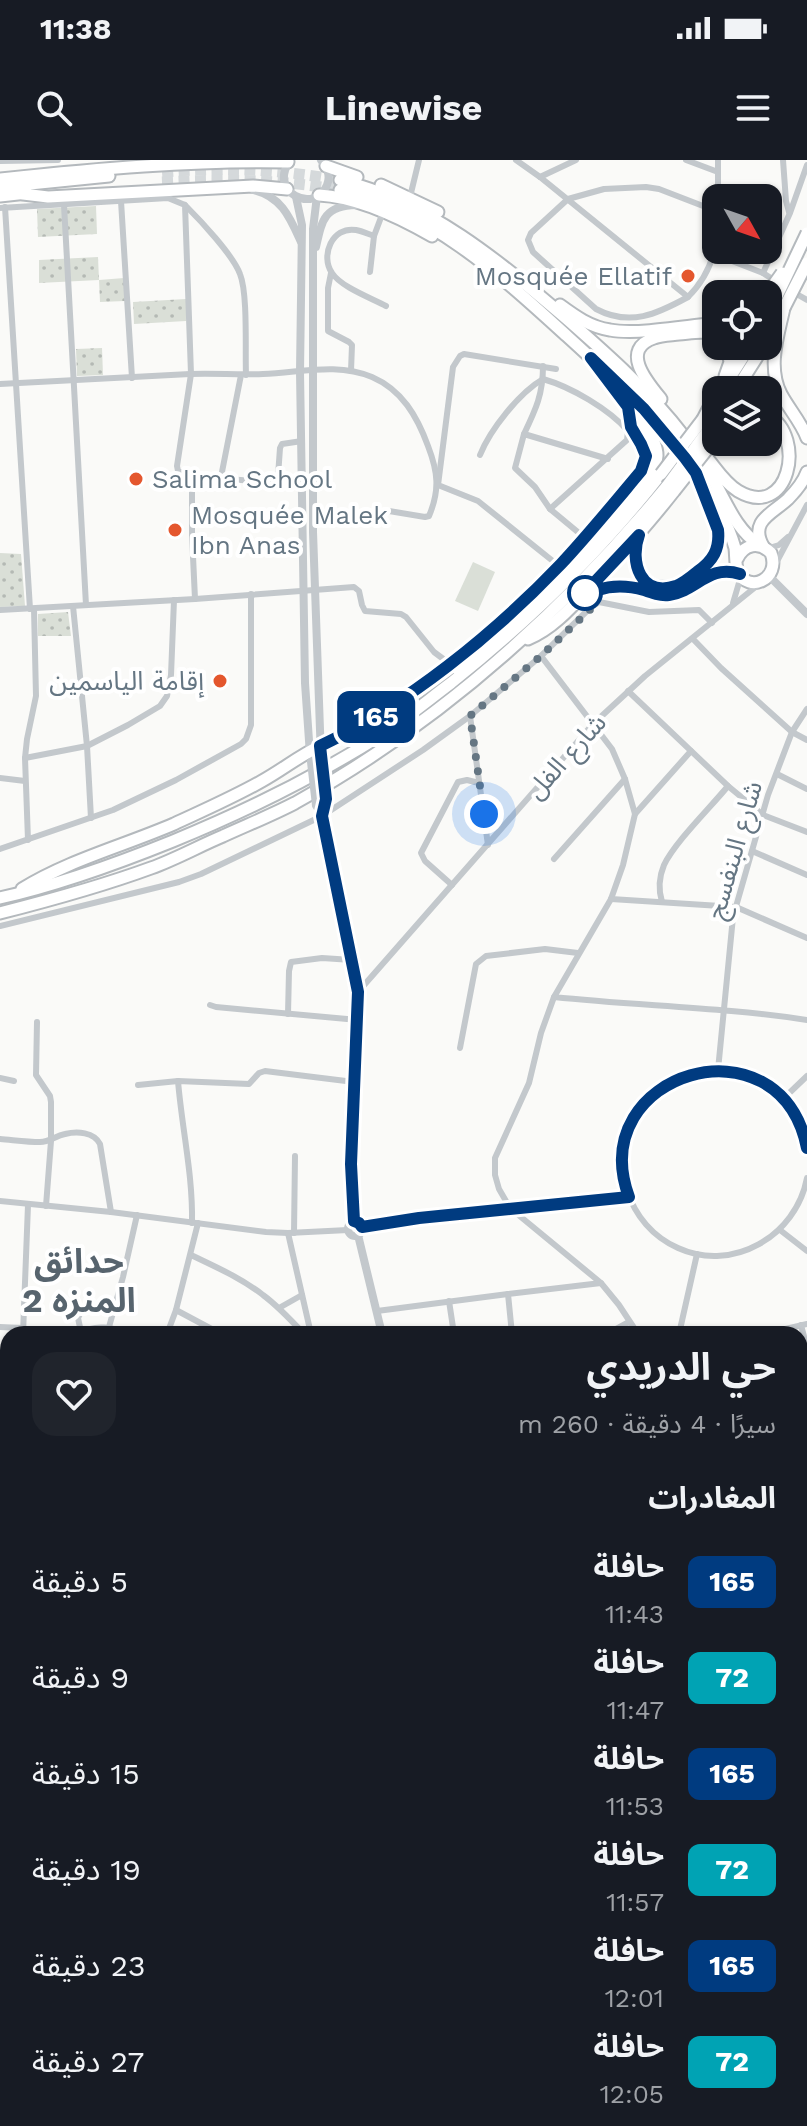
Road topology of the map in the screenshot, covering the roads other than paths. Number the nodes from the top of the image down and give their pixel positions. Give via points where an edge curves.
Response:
1 (58, 160) edge
2 (66, 160) edge
3 (419, 160) edge
4 (516, 160) edge
5 (576, 160) edge
6 (686, 160) edge
7 (718, 160) edge
8 (783, 160) edge
9 (5, 161) edge
10 (289, 161) edge
11 (22, 162) junction
12 (324, 163) edge
13 (807, 165) edge
14 (718, 172) junction
15 (41, 175) junction
16 (540, 177) junction
17 (15, 178) junction
18 (0, 179) edge
19 (718, 184) edge
20 (0, 187) edge
21 (237, 187) junction
22 (291, 193) junction
23 (23, 194) junction
24 (318, 195) junction
25 (410, 197) junction
26 (568, 199) junction
27 (121, 201) junction
28 (2, 204) edge
29 (64, 205) junction
30 (185, 205) junction
31 (362, 205) junction
32 (702, 205) edge
33 (383, 212) junction
34 (790, 213) junction
35 (807, 232) edge
36 (374, 236) junction
37 (302, 244) junction
38 (313, 255) junction
39 (326, 259) junction
40 (496, 261) junction
41 (807, 263) edge
42 (710, 264) edge
43 (740, 264) edge
44 (370, 272) dead end
45 (331, 273) junction
46 (763, 273) junction
47 (512, 274) junction
48 (779, 280) edge
49 (782, 285) edge
50 (513, 288) junction
51 (688, 297) junction
52 (807, 300) edge
53 (386, 306) dead end
54 (784, 308) junction
55 (782, 312) edge
56 (702, 324) edge
57 (702, 331) edge
58 (591, 358) junction
59 (543, 366) junction
60 (314, 369) junction
61 (556, 369) dead end
62 (351, 371) junction
63 (300, 372) junction
64 (191, 374) junction
65 (244, 375) junction
66 (132, 378) junction
67 (543, 379) junction
68 (73, 380) junction
69 (0, 384) edge
70 (15, 384) junction
71 (628, 407) junction
72 (782, 421) edge
73 (524, 434) junction
74 (684, 435) junction
75 (702, 435) edge
76 (807, 438) edge
77 (702, 440) edge
78 (302, 441) junction
79 (702, 452) edge
80 (702, 454) edge
81 (480, 455) dead end
82 (706, 456) edge
83 (608, 459) junction
84 (807, 472) edge
85 (696, 473) junction
86 (192, 476) junction
87 (221, 477) junction
88 (438, 485) junction
89 (671, 488) junction
90 (807, 505) edge
91 (550, 509) junction
92 (389, 511) dead end
93 (799, 520) junction
94 (807, 527) edge
95 (639, 535) junction
96 (790, 535) junction
97 (585, 538) junction
98 (763, 547) junction
99 (737, 559) junction
100 (559, 566) junction
101 (740, 575) junction
102 (768, 576) junction
103 (305, 590) junction
104 (316, 590) junction
105 (251, 594) junction
106 (195, 599) junction
107 (174, 600) junction
108 (577, 601) junction
109 (86, 605) junction
110 (73, 606) junction
111 (32, 609) junction
112 (728, 609) junction
113 (0, 610) edge
114 (807, 614) edge
115 (712, 623) junction
116 (693, 639) junction
117 (520, 642) junction
118 (541, 656) junction
119 (450, 664) junction
120 (628, 691) junction
121 (432, 697) junction
122 (807, 709) edge
123 (470, 716) junction
124 (593, 724) junction
125 (792, 732) junction
126 (807, 740) edge
127 (87, 746) junction
128 (691, 751) junction
129 (315, 754) junction
130 (25, 758) junction
131 (777, 774) junction
132 (0, 778) edge
133 (625, 779) junction
134 (25, 781) junction
135 (479, 783) junction
136 (728, 786) junction
137 (807, 789) edge
138 (635, 814) junction
139 (763, 815) junction
140 (322, 816) junction
141 (91, 818) junction
142 (807, 832) edge
143 (28, 840) junction
144 (488, 845) junction
145 (0, 849) edge
146 (752, 851) junction
147 (554, 859) dead end
148 (807, 875) edge
149 (452, 885) junction
150 (6, 897) edge
151 (611, 899) junction
152 (662, 902) junction
153 (736, 907) junction
154 (0, 913) edge
155 (0, 926) edge
156 (807, 938) edge
157 (578, 953) junction
158 (352, 960) junction
159 (358, 992) junction
160 (554, 997) junction
161 (210, 1005) dead end
162 (724, 1009) junction
163 (288, 1014) junction
164 (358, 1020) junction
165 (807, 1020) edge
166 (37, 1022) dead end
167 (460, 1048) dead end
168 (718, 1070) junction
169 (807, 1076) edge
170 (0, 1078) edge
171 (14, 1081) dead end
172 (178, 1081) junction
173 (354, 1082) junction
174 (138, 1085) dead end
175 (783, 1099) junction
176 (0, 1139) edge
177 (51, 1141) junction
178 (807, 1148) edge
179 (295, 1156) dead end
180 (807, 1178) edge
181 (629, 1197) junction
182 (0, 1201) edge
183 (28, 1205) junction
184 (46, 1206) junction
185 (510, 1208) junction
186 (111, 1212) junction
187 (137, 1215) junction
188 (354, 1221) junction
189 (195, 1223) junction
190 (348, 1230) junction
191 (780, 1230) junction
192 (360, 1231) junction
193 (291, 1233) junction
194 (807, 1251) edge
195 (697, 1254) junction
196 (191, 1255) junction
197 (601, 1283) junction
198 (508, 1294) junction
199 (302, 1295) junction
200 (449, 1301) junction
201 (279, 1308) junction
202 (176, 1310) junction
203 (377, 1311) junction
204 (113, 1312) junction
205 (629, 1322) junction
206 (23, 1326) edge
207 (79, 1326) edge
208 (109, 1326) edge
209 (170, 1326) edge
210 (206, 1326) edge
211 (296, 1326) edge
212 (309, 1326) edge
213 (380, 1326) edge
214 (453, 1326) edge
215 (511, 1326) edge
216 (622, 1326) edge
217 (632, 1326) edge
218 (681, 1326) edge

1 - 11 street
2 - 15 highway
3 - 25 street
4 - 16 street
5 - 16 street
6 - 14 street
7 - 14 street
8 - 34 street
9 - 11 street
10 - 15 highway
10 - 22 street via 283,173
11 - 17 highway
12 - 24 street via 328,178
12 - 25 highway
13 - 34 street
14 - 19 street
15 - 17 highway
16 - 26 street
17 - 18 highway
20 - 23 highway via 162,177
21 - 22 highway
21 - 23 highway
21 - 37 street via 262,192 279,203
22 - 24 street via 307,199
22 - 37 street via 301,216
23 - 28 highway
24 - 31 highway
24 - 38 street
25 - 40 highway via 468,232
26 - 32 street via 604,189 646,187
26 - 51 street
26 - 51 street via 531,233 528,244 596,309 639,317
27 - 29 street
27 - 30 street via 168,198
27 - 66 street
28 - 29 street
28 - 70 street
29 - 68 street
30 - 64 street
30 - 65 street via 241,275
31 - 33 highway
31 - 38 street via 327,214
33 - 36 street
33 - 50 highway via 455,249
34 - 46 street
35 - 48 highway, bridge
35 - 49 highway, bridge
36 - 39 street via 344,231 335,237
36 - 44 street
37 - 63 street
38 - 39 street
38 - 60 street
39 - 45 street
40 - 47 highway
40 - 50 highway via 425,213 380,192 340,185 430,226
41 - 54 highway, bridge
42 - 51 street
43 - 46 street
45 - 53 street
45 - 62 street via 328,329 352,345
46 - 52 street
47 - 56 highway via 579,319 610,330
47 - 74 highway via 618,365
50 - 58 highway
54 - 55 highway
54 - 76 highway via 774,375
57 - 74 highway via 656,337 638,354 641,372
58 - 71 highway
58 - 85 highway via 644,409
59 - 61 street
59 - 67 street
59 - 88 street via 464,354 457,358
60 - 62 street
60 - 63 street
60 - 104 street
62 - 88 street via 391,388 413,412
63 - 65 street
63 - 78 street
64 - 65 street
64 - 66 street
64 - 86 street via 177,469
65 - 87 street
66 - 68 street
67 - 73 street
67 - 81 street via 497,424
67 - 83 street via 576,392 628,431 627,440
68 - 70 street
68 - 109 street
69 - 70 street
70 - 111 street
71 - 97 street via 645,462
71 - 121 highway via 656,447 651,472 563,571
72 - 82 highway via 793,431 801,456 784,489 749,495 734,488
73 - 83 street
73 - 91 street via 515,468
74 - 79 highway
74 - 98 highway via 738,525
75 - 121 highway, bridge via 546,601
77 - 89 highway, bridge
78 - 87 street via 282,444 278,476 272,481
78 - 103 street
80 - 89 highway, bridge
83 - 91 street
84 - 98 highway via 797,490 763,520 758,534
85 - 95 highway via 719,537 707,565 675,586 651,584 635,564
85 - 99 highway via 721,514
86 - 87 street
86 - 106 street
88 - 92 street via 429,516
88 - 100 street via 478,501
89 - 95 highway
89 - 117 highway
90 - 93 street
91 - 97 street
93 - 94 street
93 - 96 street
95 - 108 highway
96 - 98 street via 779,545
96 - 102 street
97 - 100 street
98 - 99 highway via 748,546
98 - 102 highway via 773,559
99 - 101 highway
100 - 119 street
101 - 102 highway via 752,582
101 - 108 highway via 714,573 672,595 609,587
101 - 112 street
102 - 112 street, شارع الفل
102 - 114 street
103 - 104 street
103 - 105 street
103 - 129 street via 305,683
104 - 119 street via 357,588 365,611 406,617
104 - 129 street
105 - 106 street
105 - 141 street via 252,715 246,739 176,780
106 - 107 street
107 - 109 street
107 - 127 street via 167,696 144,716
108 - 117 highway via 545,630
109 - 110 street
110 - 111 street
110 - 127 street
111 - 113 street
111 - 130 street via 36,696
112 - 115 street, شارع الفل
115 - 116 street, شارع الفل
115 - 118 street via 699,610 649,612 602,601
116 - 120 street, شارع الفل
116 - 125 street
117 - 154 highway via 392,743 292,804 154,867
118 - 123 street
118 - 124 street
119 - 129 street
120 - 124 street, شارع الفل
120 - 128 street
121 - 150 highway via 380,735 285,791 139,855
122 - 125 street, شارع البنفسج
123 - 135 street
123 - 140 street
124 - 133 street
124 - 144 street, شارع الفل
125 - 126 street
125 - 131 street, شارع البنفسج
127 - 130 street
127 - 141 street
128 - 136 street
128 - 138 street
129 - 140 street, bridge via 316,805
129 - 140 street, bridge via 326,799
129 - 150 highway via 232,797 65,866
130 - 134 street
131 - 137 street
131 - 139 street, شارع البنفسج
132 - 134 street
133 - 138 street
133 - 147 street
134 - 143 street
135 - 144 street
135 - 149 street via 458,782 421,853
136 - 139 street
136 - 152 street via 664,865
138 - 151 street
139 - 142 street
139 - 146 street, شارع البنفسج
140 - 155 street via 179,882
140 - 158 street
141 - 143 street
143 - 145 street
144 - 149 street, شارع الفل
146 - 148 street
146 - 153 street, شارع البنفسج
149 - 159 street, شارع الفل
151 - 152 street
151 - 157 street
152 - 153 street
153 - 156 street
153 - 162 street, شارع البنفسج
157 - 160 street
157 - 167 street via 545,949 481,959
158 - 159 street
158 - 163 street via 291,962
159 - 164 street
160 - 162 street
160 - 185 street via 529,1083 495,1158 499,1189
161 - 163 street
162 - 165 street
162 - 168 street, شارع البنفسج
163 - 164 street
164 - 173 street
166 - 177 street via 36,1075 50,1096
168 - 175 street via 748,1076
168 - 181 street via 668,1084 638,1112 624,1151
169 - 175 street
170 - 171 street
172 - 173 street via 249,1084 265,1071
172 - 174 street
172 - 189 street
173 - 188 street
175 - 178 street
176 - 177 street
177 - 184 street
177 - 186 street via 71,1133 99,1140
179 - 193 street
180 - 191 street via 798,1205
181 - 185 street
181 - 195 street via 656,1235
182 - 183 street
183 - 184 street
183 - 206 street
184 - 186 street
185 - 192 street
185 - 197 street
186 - 187 street
187 - 189 street
187 - 204 street
188 - 190 street
188 - 192 street
189 - 193 street
189 - 196 street
190 - 192 street via 352,1235
190 - 193 street
191 - 194 street
191 - 195 street via 744,1251
192 - 203 street
193 - 199 street
195 - 218 street
196 - 201 street via 233,1275
196 - 202 street
197 - 198 street
197 - 205 street
198 - 200 street
198 - 215 street
199 - 201 street
199 - 212 street
200 - 203 street
200 - 214 street
201 - 211 street
202 - 209 street
202 - 210 street
203 - 213 street
204 - 207 street via 82,1310
204 - 208 street
205 - 216 street
205 - 217 street

